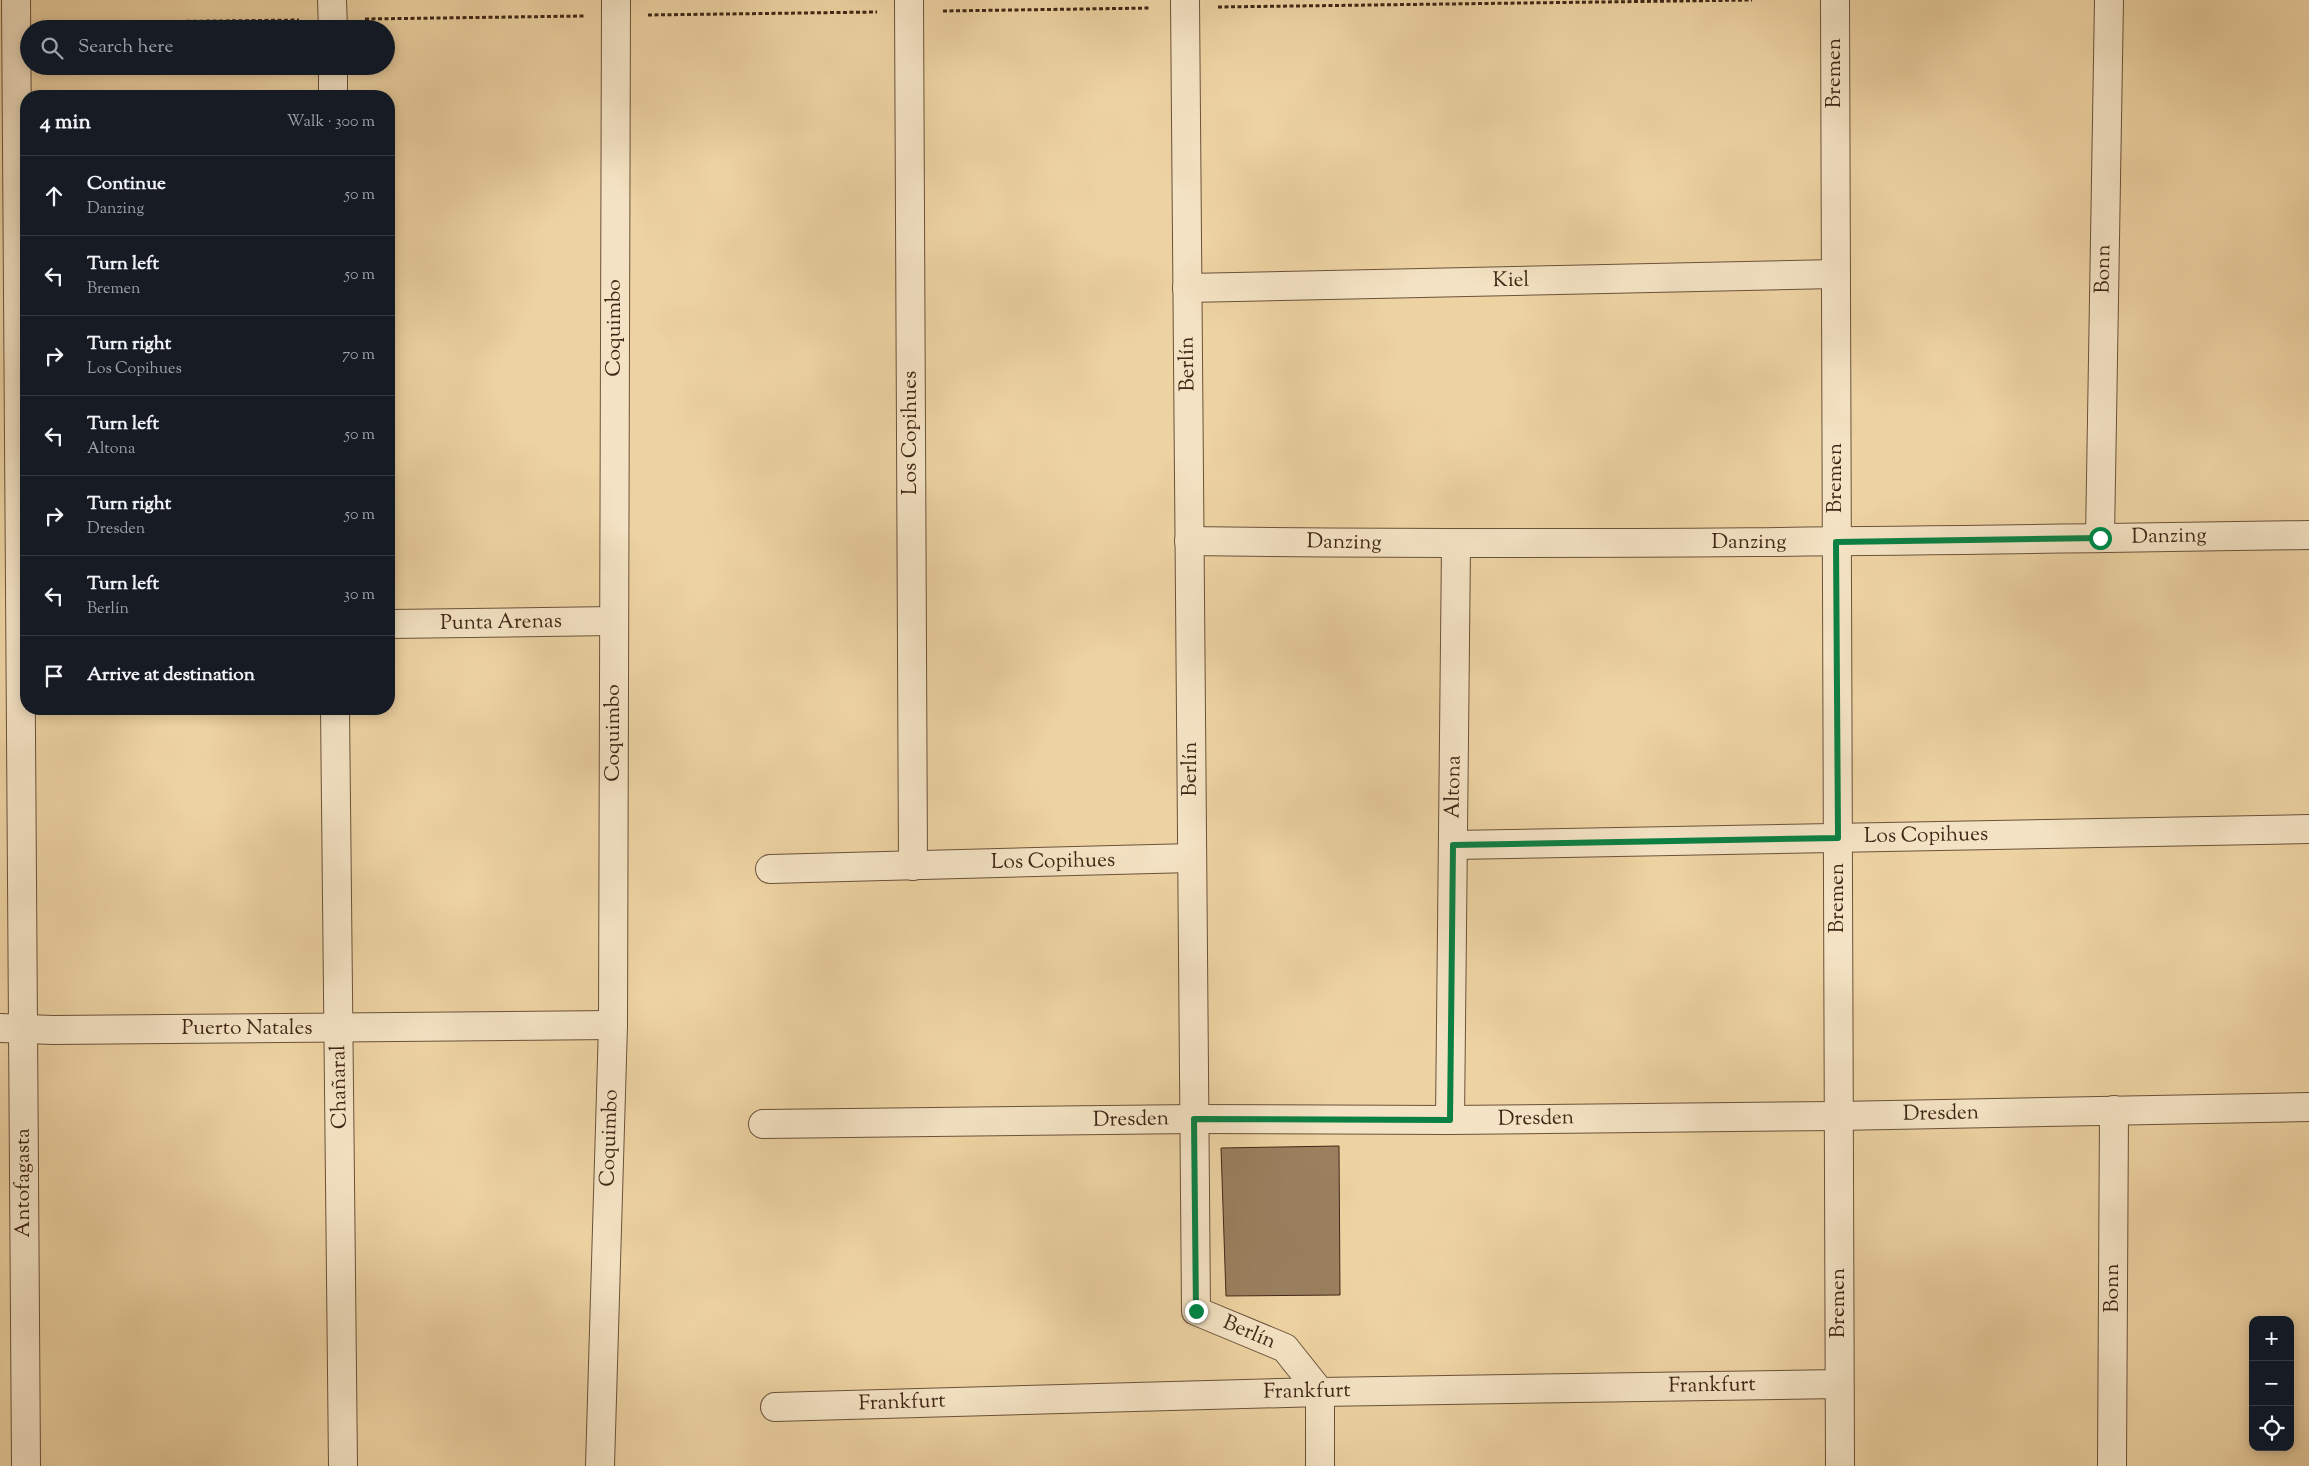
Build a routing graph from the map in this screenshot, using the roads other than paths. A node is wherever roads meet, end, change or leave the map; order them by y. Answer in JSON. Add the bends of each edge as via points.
{"nodes":[{"id":1,"x":16,"y":0,"type":"edge"},
{"id":2,"x":332,"y":0,"type":"edge"},
{"id":3,"x":616,"y":0,"type":"edge"},
{"id":4,"x":909,"y":0,"type":"edge"},
{"id":5,"x":1185,"y":0,"type":"edge"},
{"id":6,"x":1835,"y":0,"type":"edge"},
{"id":7,"x":2108,"y":0,"type":"edge"},
{"id":8,"x":332,"y":20,"type":"edge"},
{"id":9,"x":333,"y":75,"type":"edge"},
{"id":10,"x":333,"y":90,"type":"edge"},
{"id":11,"x":1835,"y":274,"type":"junction"},
{"id":12,"x":1187,"y":288,"type":"junction"},
{"id":13,"x":2309,"y":535,"type":"edge"},
{"id":14,"x":2100,"y":538,"type":"junction"},
{"id":15,"x":1190,"y":541,"type":"junction"},
{"id":16,"x":1836,"y":542,"type":"junction"},
{"id":17,"x":1456,"y":545,"type":"junction"},
{"id":18,"x":614,"y":621,"type":"junction"},
{"id":19,"x":395,"y":624,"type":"edge"},
{"id":20,"x":15,"y":630,"type":"edge"},
{"id":21,"x":335,"y":715,"type":"edge"},
{"id":22,"x":2309,"y":829,"type":"edge"},
{"id":23,"x":1838,"y":838,"type":"junction"},
{"id":24,"x":1453,"y":845,"type":"junction"},
{"id":25,"x":1192,"y":858,"type":"junction"},
{"id":26,"x":913,"y":866,"type":"junction"},
{"id":27,"x":770,"y":869,"type":"dead end"},
{"id":28,"x":613,"y":1025,"type":"junction"},
{"id":29,"x":11,"y":1028,"type":"edge"},
{"id":30,"x":339,"y":1028,"type":"junction"},
{"id":31,"x":2309,"y":1107,"type":"edge"},
{"id":32,"x":2114,"y":1110,"type":"junction"},
{"id":33,"x":1838,"y":1116,"type":"junction"},
{"id":34,"x":1194,"y":1119,"type":"junction"},
{"id":35,"x":1450,"y":1120,"type":"junction"},
{"id":36,"x":763,"y":1124,"type":"dead end"},
{"id":37,"x":1839,"y":1384,"type":"junction"},
{"id":38,"x":1320,"y":1392,"type":"junction"},
{"id":39,"x":774,"y":1407,"type":"dead end"},
{"id":40,"x":26,"y":1466,"type":"edge"},
{"id":41,"x":343,"y":1466,"type":"edge"},
{"id":42,"x":600,"y":1466,"type":"edge"},
{"id":43,"x":1320,"y":1466,"type":"edge"},
{"id":44,"x":1840,"y":1466,"type":"edge"},
{"id":45,"x":2112,"y":1466,"type":"edge"}],
"edges":[{"from":1,"to":20,"type":"street","name":"Antofagasta"},
{"from":2,"to":8,"type":"street"},
{"from":3,"to":18,"type":"street","name":"Coquimbo"},
{"from":4,"to":26,"type":"street","name":"Los Copihues"},
{"from":5,"to":12,"type":"street","name":"Berlín"},
{"from":6,"to":11,"type":"street","name":"Bremen"},
{"from":7,"to":14,"type":"street","name":"Bonn"},
{"from":9,"to":10,"type":"street"},
{"from":11,"to":12,"type":"street","name":"Kiel"},
{"from":11,"to":16,"type":"street","name":"Bremen"},
{"from":12,"to":15,"type":"street","name":"Berlín"},
{"from":13,"to":14,"type":"street","name":"Danzing"},
{"from":14,"to":16,"type":"street","name":"Danzing"},
{"from":15,"to":17,"type":"street","name":"Danzing"},
{"from":15,"to":25,"type":"street","name":"Berlín"},
{"from":16,"to":17,"type":"street","name":"Danzing"},
{"from":16,"to":23,"type":"street","name":"Bremen"},
{"from":17,"to":24,"type":"street","name":"Altona"},
{"from":18,"to":19,"type":"street","name":"Punta Arenas"},
{"from":18,"to":28,"type":"street","name":"Coquimbo"},
{"from":20,"to":29,"type":"street","name":"Antofagasta"},
{"from":21,"to":30,"type":"street","name":"Chañaral"},
{"from":22,"to":23,"type":"street","name":"Los Copihues"},
{"from":23,"to":24,"type":"street","name":"Los Copihues"},
{"from":23,"to":33,"type":"street","name":"Bremen"},
{"from":24,"to":35,"type":"street","name":"Altona"},
{"from":25,"to":26,"type":"street","name":"Los Copihues"},
{"from":25,"to":34,"type":"street","name":"Berlín"},
{"from":26,"to":27,"type":"street","name":"Los Copihues"},
{"from":28,"to":30,"type":"street","name":"Puerto Natales"},
{"from":28,"to":42,"type":"street","name":"Coquimbo"},
{"from":29,"to":30,"type":"street","name":"Puerto Natales"},
{"from":29,"to":40,"type":"street","name":"Antofagasta"},
{"from":30,"to":41,"type":"street","name":"Chañaral"},
{"from":31,"to":32,"type":"street","name":"Dresden"},
{"from":32,"to":33,"type":"street","name":"Dresden"},
{"from":32,"to":45,"type":"street","name":"Bonn"},
{"from":33,"to":35,"type":"street","name":"Dresden"},
{"from":33,"to":37,"type":"street","name":"Bremen"},
{"from":34,"to":35,"type":"street","name":"Dresden"},
{"from":34,"to":36,"type":"street","name":"Dresden"},
{"from":34,"to":38,"type":"street","name":"Berlín","via":[[1196,1311],[1285,1348]]},
{"from":37,"to":38,"type":"street","name":"Frankfurt"},
{"from":37,"to":44,"type":"street","name":"Bremen"},
{"from":38,"to":39,"type":"street","name":"Frankfurt"},
{"from":38,"to":43,"type":"street"}]}
